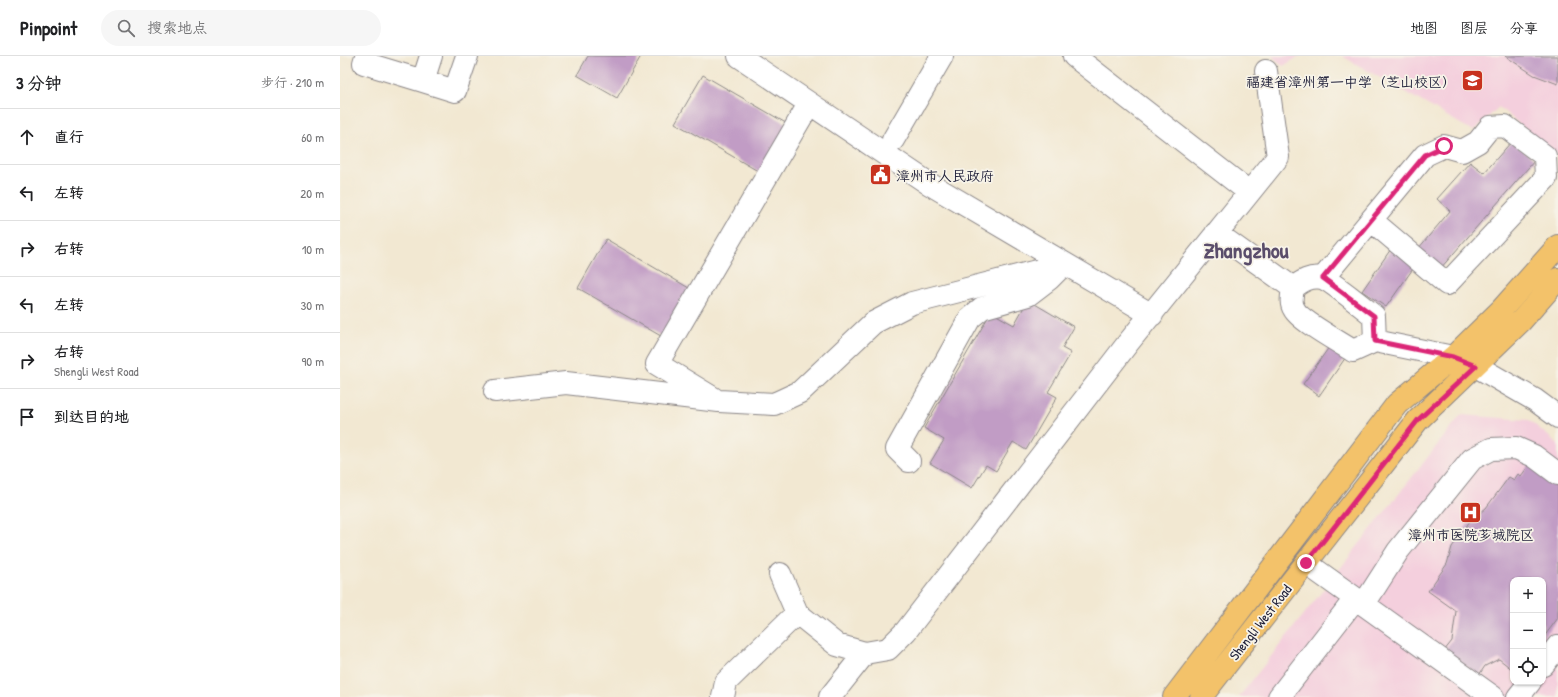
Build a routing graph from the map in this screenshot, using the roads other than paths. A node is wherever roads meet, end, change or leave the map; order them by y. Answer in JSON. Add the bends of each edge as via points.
{"nodes":[{"id":1,"x":366,"y":56,"type":"edge"},
{"id":2,"x":431,"y":56,"type":"edge"},
{"id":3,"x":466,"y":56,"type":"edge"},
{"id":4,"x":739,"y":56,"type":"edge"},
{"id":5,"x":942,"y":56,"type":"edge"},
{"id":6,"x":1074,"y":56,"type":"edge"},
{"id":7,"x":1266,"y":71,"type":"dead end"},
{"id":8,"x":423,"y":81,"type":"junction"},
{"id":9,"x":810,"y":104,"type":"junction"},
{"id":10,"x":893,"y":140,"type":"dead end"},
{"id":11,"x":1249,"y":192,"type":"junction"},
{"id":12,"x":1371,"y":220,"type":"junction"},
{"id":13,"x":1216,"y":233,"type":"junction"},
{"id":14,"x":1558,"y":246,"type":"edge"},
{"id":15,"x":1064,"y":264,"type":"junction"},
{"id":16,"x":1323,"y":278,"type":"junction"},
{"id":17,"x":1558,"y":279,"type":"edge"},
{"id":18,"x":1294,"y":288,"type":"junction"},
{"id":19,"x":1152,"y":315,"type":"junction"},
{"id":20,"x":1375,"y":341,"type":"junction"},
{"id":21,"x":1453,"y":357,"type":"junction"},
{"id":22,"x":1476,"y":366,"type":"junction"},
{"id":23,"x":495,"y":391,"type":"dead end"},
{"id":24,"x":720,"y":401,"type":"junction"},
{"id":25,"x":1558,"y":417,"type":"edge"},
{"id":26,"x":909,"y":461,"type":"dead end"},
{"id":27,"x":1558,"y":474,"type":"edge"},
{"id":28,"x":1306,"y":563,"type":"junction"},
{"id":29,"x":780,"y":574,"type":"dead end"},
{"id":30,"x":1359,"y":602,"type":"junction"},
{"id":31,"x":797,"y":613,"type":"junction"},
{"id":32,"x":1558,"y":646,"type":"edge"},
{"id":33,"x":865,"y":654,"type":"junction"},
{"id":34,"x":1546,"y":661,"type":"edge"},
{"id":35,"x":1528,"y":685,"type":"edge"},
{"id":36,"x":1489,"y":696,"type":"edge"},
{"id":37,"x":723,"y":697,"type":"edge"},
{"id":38,"x":830,"y":697,"type":"edge"},
{"id":39,"x":1174,"y":697,"type":"edge"},
{"id":40,"x":1201,"y":697,"type":"edge"},
{"id":41,"x":1279,"y":697,"type":"edge"},
{"id":42,"x":1518,"y":697,"type":"edge"}],
"edges":[{"from":1,"to":8,"type":"street","via":[[364,63]]},
{"from":2,"to":8,"type":"street"},
{"from":3,"to":8,"type":"street","via":[[455,91]]},
{"from":4,"to":9,"type":"street"},
{"from":5,"to":10,"type":"street"},
{"from":6,"to":11,"type":"street"},
{"from":7,"to":11,"type":"street","via":[[1278,156]]},
{"from":9,"to":15,"type":"street","via":[[928,183]]},
{"from":9,"to":24,"type":"street","via":[[657,364]]},
{"from":11,"to":13,"type":"street"},
{"from":12,"to":12,"type":"street","via":[[1447,284],[1546,178],[1545,156],[1505,126],[1490,127],[1478,142],[1462,151],[1444,146],[1425,155]]},
{"from":12,"to":16,"type":"street"},
{"from":13,"to":18,"type":"street"},
{"from":13,"to":19,"type":"street"},
{"from":14,"to":21,"type":"main road","via":[[1502,309]]},
{"from":15,"to":19,"type":"street"},
{"from":15,"to":24,"type":"street","via":[[912,303],[874,323],[800,392],[774,404]]},
{"from":15,"to":26,"type":"street","via":[[1028,295],[982,308],[970,318],[897,449]]},
{"from":16,"to":18,"type":"street","via":[[1302,280]]},
{"from":16,"to":20,"type":"street","via":[[1374,316]]},
{"from":17,"to":22,"type":"main road","name":"Shengli West Road"},
{"from":18,"to":20,"type":"street","via":[[1294,310],[1353,351]]},
{"from":19,"to":33,"type":"street","via":[[906,631],[888,649]]},
{"from":20,"to":21,"type":"street"},
{"from":21,"to":22,"type":"street"},
{"from":21,"to":39,"type":"main road","via":[[1397,404]]},
{"from":22,"to":25,"type":"street","via":[[1535,400]]},
{"from":22,"to":28,"type":"main road","name":"Shengli West Road","via":[[1418,420]]},
{"from":23,"to":24,"type":"street","via":[[566,384]]},
{"from":27,"to":30,"type":"street","via":[[1534,456],[1516,448],[1491,449],[1472,459]]},
{"from":28,"to":30,"type":"street"},
{"from":28,"to":40,"type":"main road","name":"Shengli West Road"},
{"from":29,"to":31,"type":"street"},
{"from":30,"to":36,"type":"street"},
{"from":30,"to":41,"type":"street"},
{"from":31,"to":33,"type":"street","via":[[837,645]]},
{"from":31,"to":37,"type":"street","via":[[726,682]]},
{"from":32,"to":34,"type":"street"},
{"from":33,"to":38,"type":"street"},
{"from":35,"to":42,"type":"street"}]}
